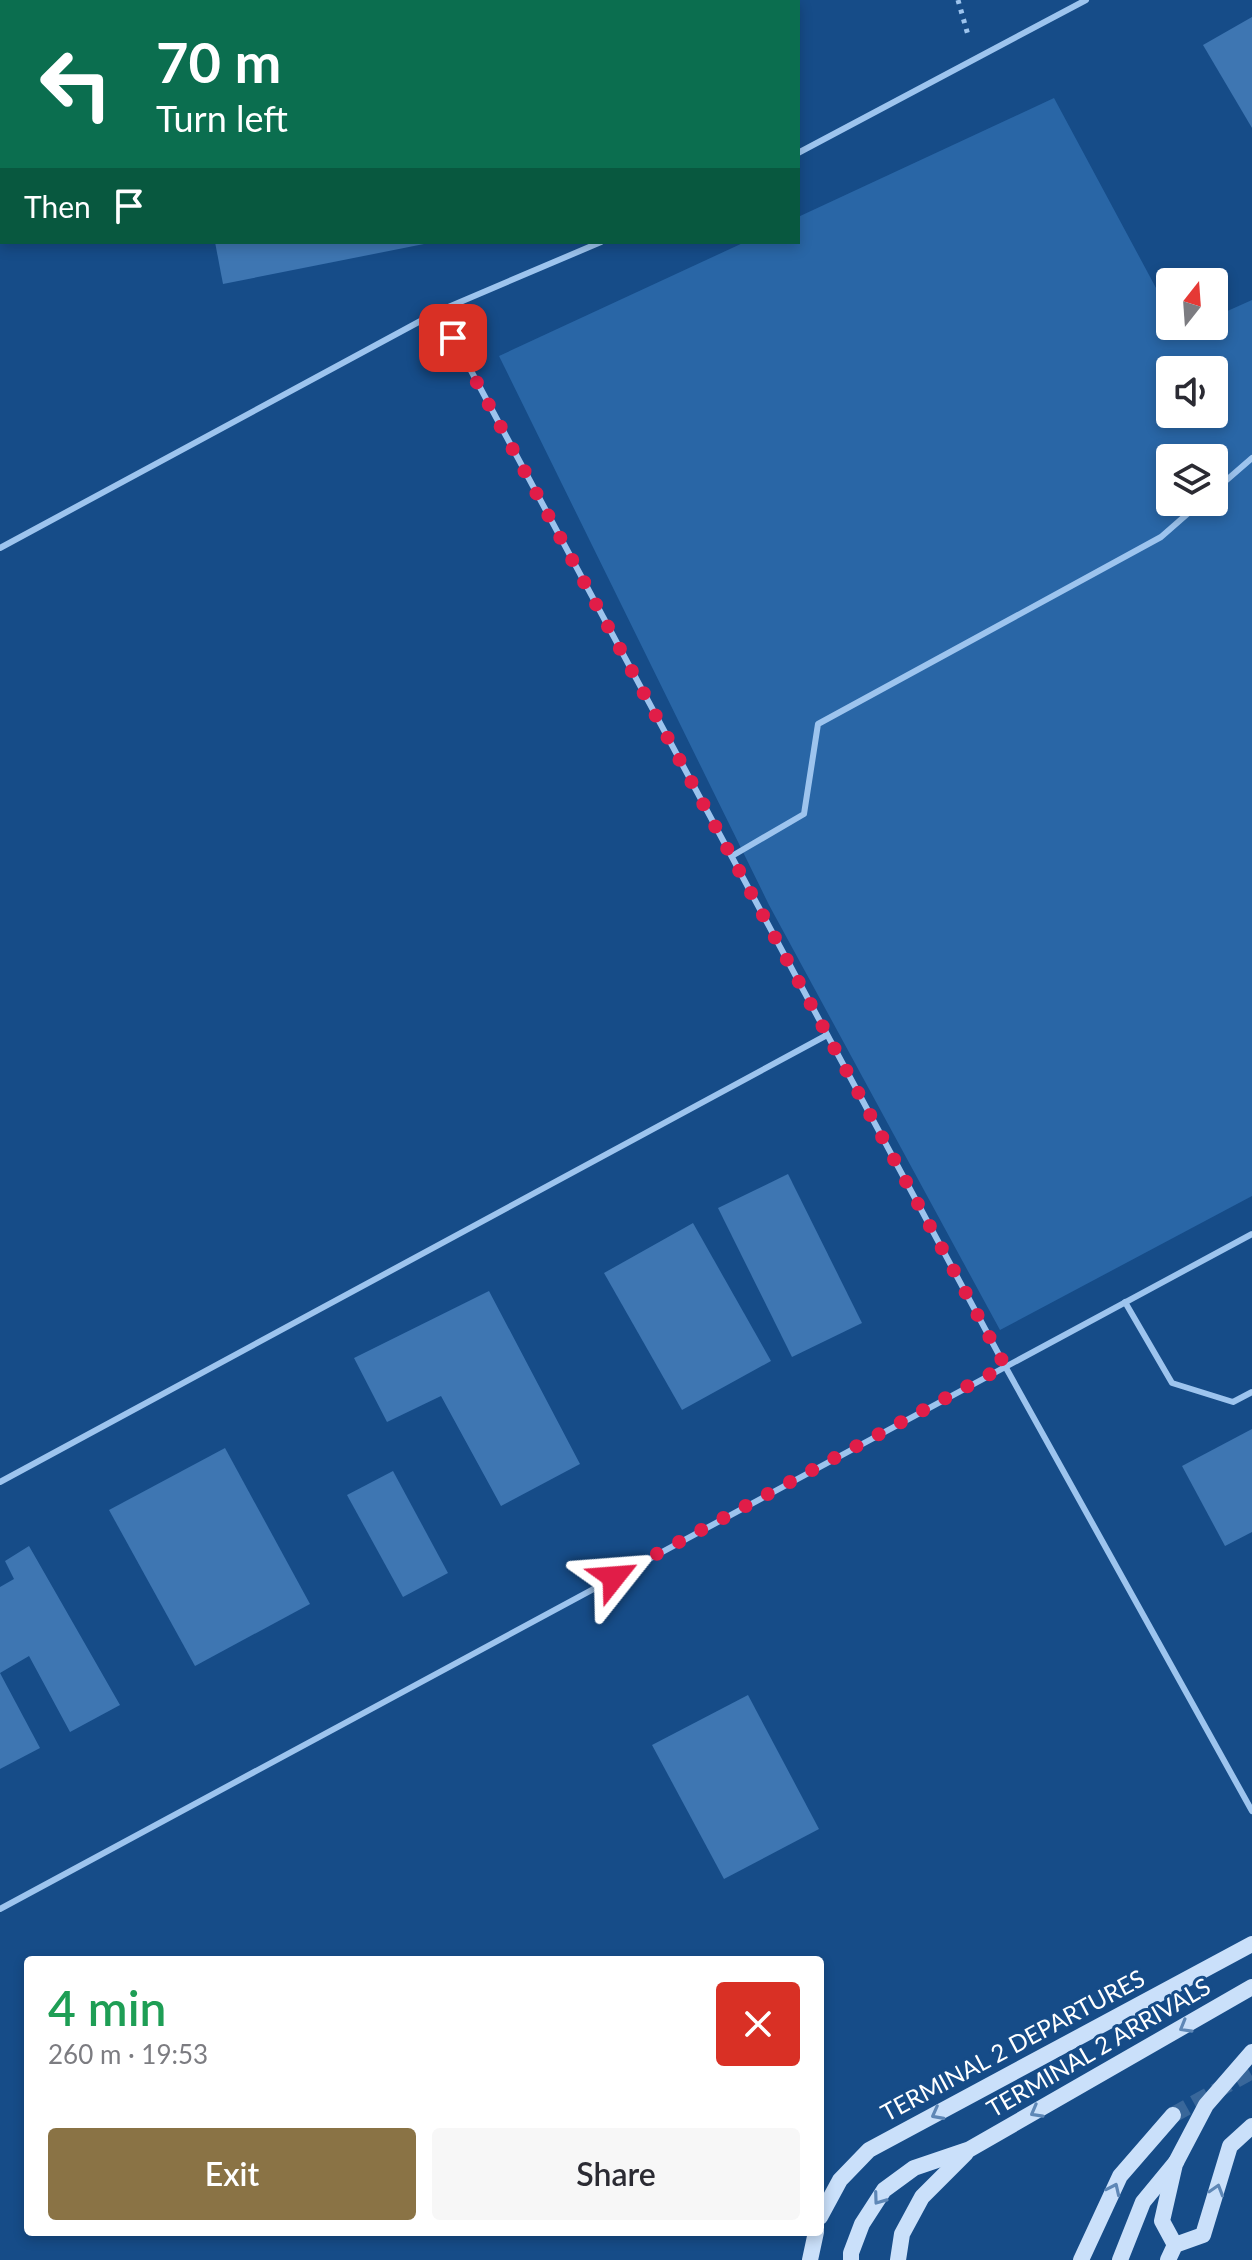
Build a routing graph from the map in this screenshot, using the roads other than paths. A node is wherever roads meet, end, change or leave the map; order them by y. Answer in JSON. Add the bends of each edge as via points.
{"nodes":[{"id":1,"x":1086,"y":0,"type":"edge"},
{"id":2,"x":800,"y":152,"type":"edge"},
{"id":3,"x":596,"y":244,"type":"edge"},
{"id":4,"x":439,"y":311,"type":"junction"},
{"id":5,"x":1252,"y":458,"type":"edge"},
{"id":6,"x":1228,"y":479,"type":"edge"},
{"id":7,"x":1185,"y":516,"type":"edge"},
{"id":8,"x":0,"y":548,"type":"edge"},
{"id":9,"x":732,"y":856,"type":"junction"},
{"id":10,"x":827,"y":1035,"type":"junction"},
{"id":11,"x":1252,"y":1234,"type":"edge"},
{"id":12,"x":1125,"y":1302,"type":"junction"},
{"id":13,"x":1005,"y":1366,"type":"junction"},
{"id":14,"x":1252,"y":1392,"type":"edge"},
{"id":15,"x":0,"y":1482,"type":"edge"},
{"id":16,"x":1252,"y":1811,"type":"edge"},
{"id":17,"x":0,"y":1909,"type":"edge"},
{"id":18,"x":1252,"y":1944,"type":"edge"},
{"id":19,"x":1252,"y":1987,"type":"edge"},
{"id":20,"x":1252,"y":2052,"type":"edge"},
{"id":21,"x":1220,"y":2090,"type":"dead end"},
{"id":22,"x":1173,"y":2115,"type":"tunnel mouth"},
{"id":23,"x":1252,"y":2126,"type":"edge"},
{"id":24,"x":970,"y":2149,"type":"junction"},
{"id":25,"x":824,"y":2210,"type":"edge"},
{"id":26,"x":815,"y":2236,"type":"edge"},
{"id":27,"x":1172,"y":2252,"type":"edge"},
{"id":28,"x":810,"y":2260,"type":"edge"},
{"id":29,"x":851,"y":2260,"type":"edge"},
{"id":30,"x":898,"y":2260,"type":"edge"},
{"id":31,"x":1081,"y":2260,"type":"edge"},
{"id":32,"x":1120,"y":2260,"type":"edge"}],
"edges":[{"from":1,"to":2,"type":"lane"},
{"from":3,"to":4,"type":"lane"},
{"from":4,"to":8,"type":"lane"},
{"from":4,"to":9,"type":"lane"},
{"from":5,"to":6,"type":"lane"},
{"from":7,"to":9,"type":"lane","via":[[1161,537],[818,724],[804,814]]},
{"from":9,"to":10,"type":"lane"},
{"from":10,"to":13,"type":"lane"},
{"from":10,"to":15,"type":"lane"},
{"from":11,"to":12,"type":"lane"},
{"from":12,"to":13,"type":"lane"},
{"from":12,"to":14,"type":"lane","via":[[1172,1383],[1233,1402]]},
{"from":13,"to":16,"type":"lane"},
{"from":13,"to":17,"type":"lane"},
{"from":18,"to":25,"type":"street","name":"TERMINAL 2 DEPARTURES","one_way":true,"via":[[869,2150],[840,2180]]},
{"from":19,"to":24,"type":"street","name":"TERMINAL 2 ARRIVALS","one_way":true},
{"from":20,"to":27,"type":"street","bridge":true,"via":[[1206,2105],[1175,2164],[1162,2221]]},
{"from":21,"to":32,"type":"street","via":[[1178,2160],[1143,2202]]},
{"from":31,"to":22,"type":"street","one_way":true,"via":[[1120,2176]]},
{"from":27,"to":23,"type":"street","one_way":true,"via":[[1203,2235],[1230,2146]]},
{"from":24,"to":29,"type":"street","name":"TERMINAL 2 ARRIVALS","one_way":true,"via":[[914,2168],[884,2190],[862,2224]]},
{"from":24,"to":30,"type":"street","name":"TERMINAL 2 ARRIVALS","via":[[922,2197],[902,2234]]},
{"from":26,"to":28,"type":"street"}]}
